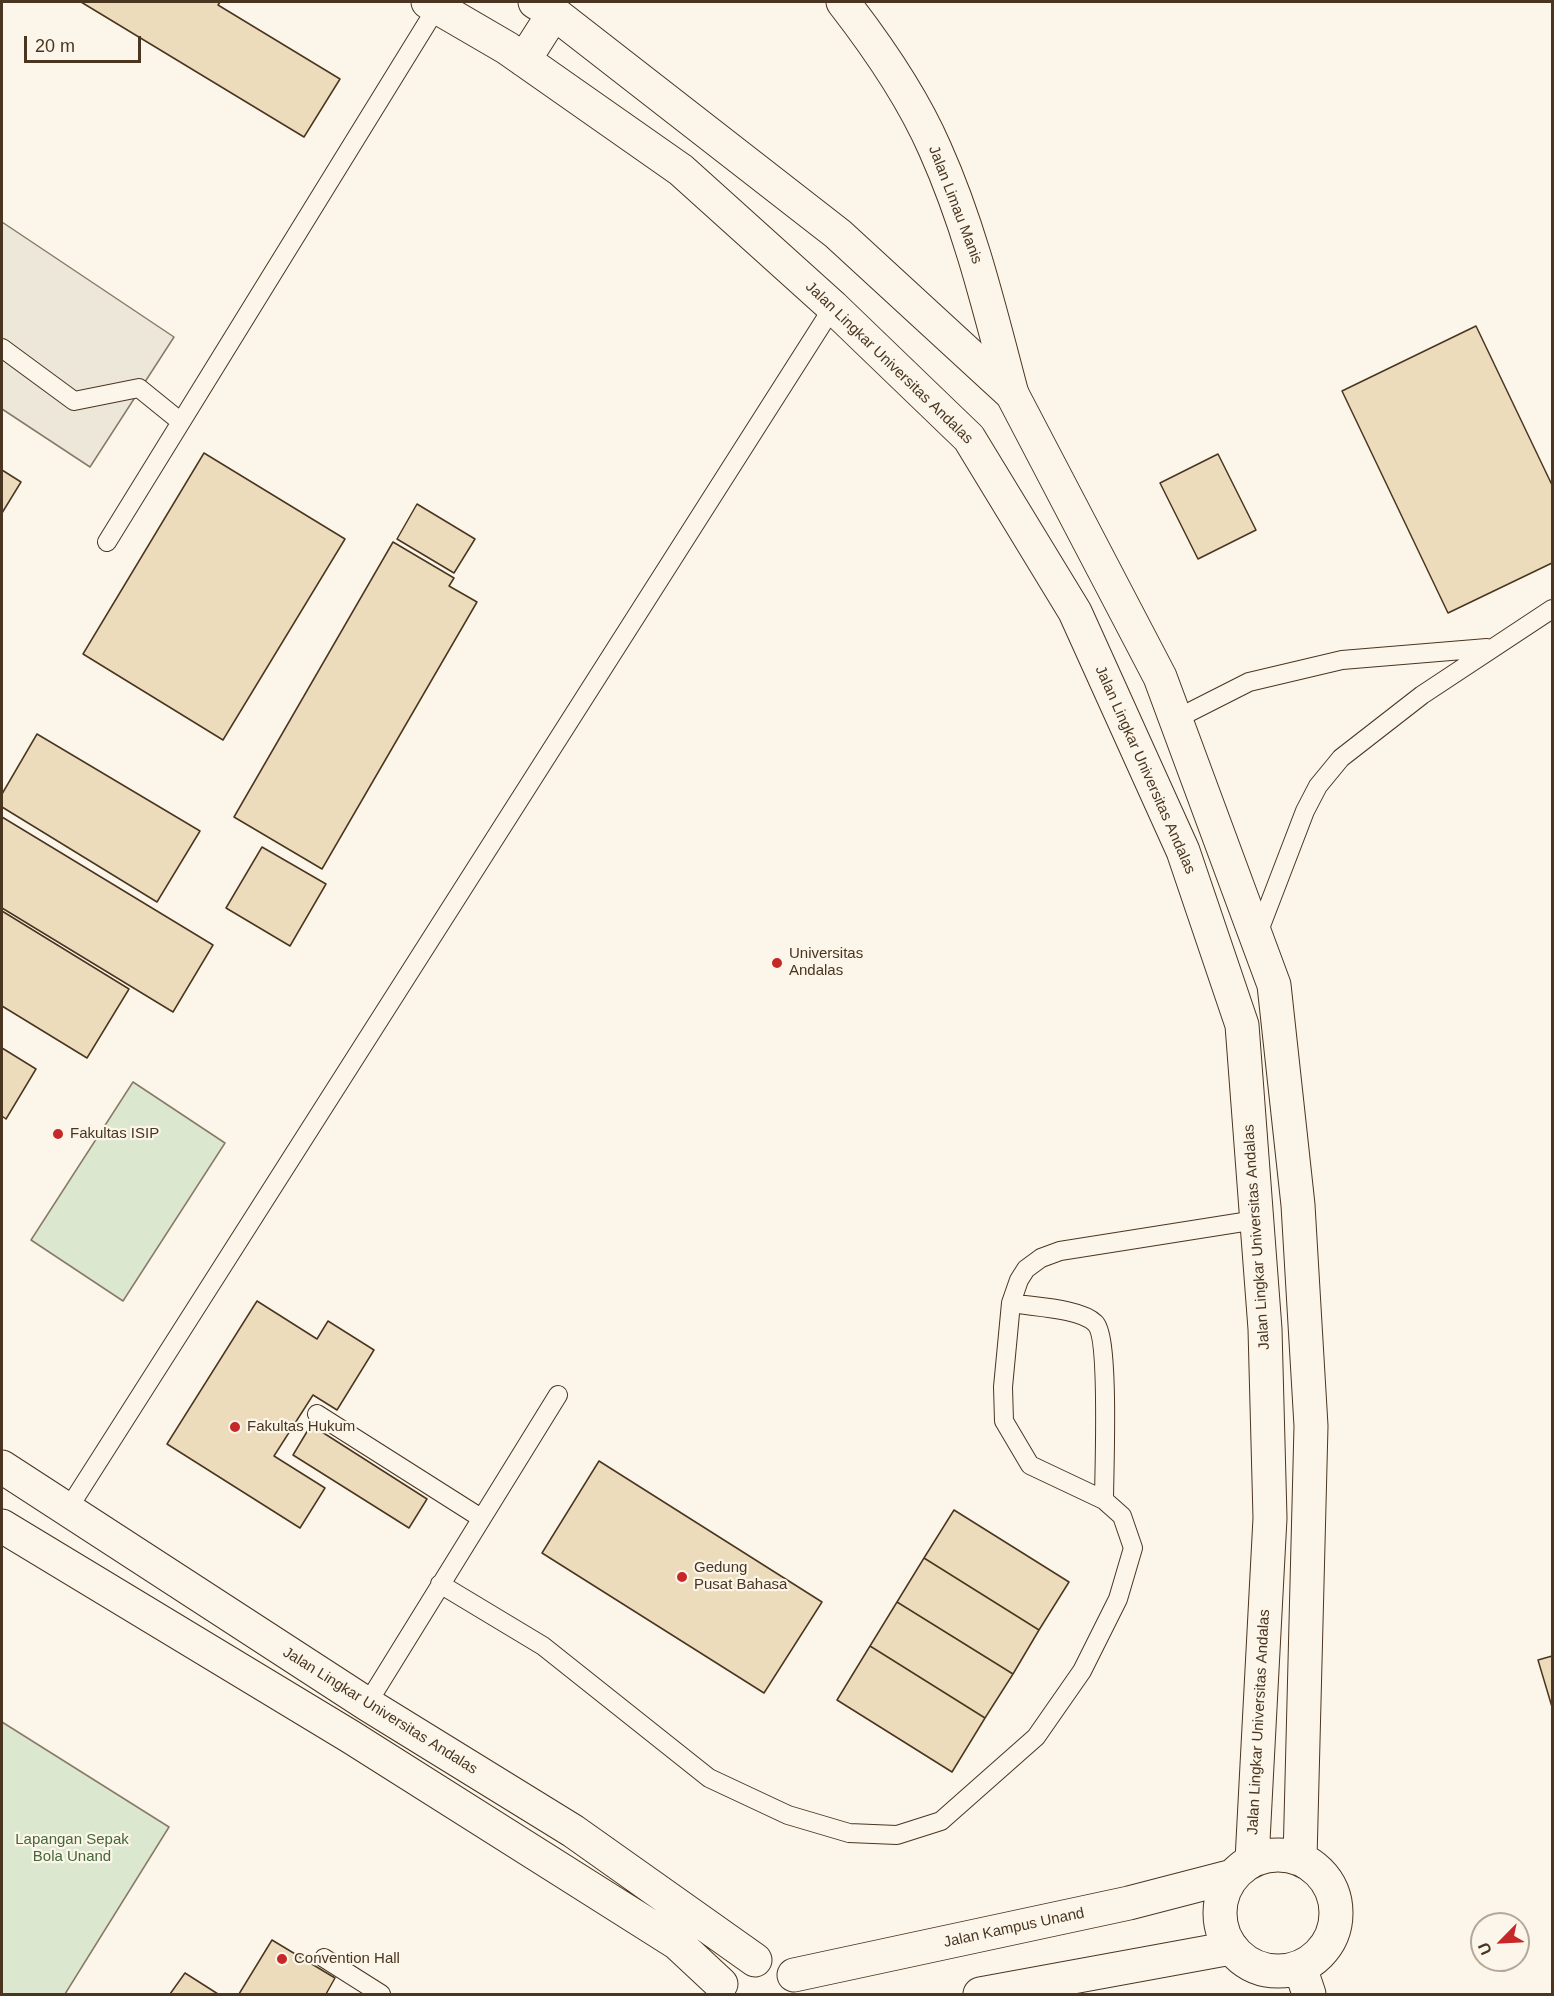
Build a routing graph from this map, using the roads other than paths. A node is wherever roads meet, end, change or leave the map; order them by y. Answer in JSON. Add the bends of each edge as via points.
{"nodes":[{"id":1,"x":843,"y":2,"type":"edge"},
{"id":2,"x":433,"y":4,"type":"edge"},
{"id":3,"x":544,"y":7,"type":"edge"},
{"id":4,"x":524,"y":60,"type":"junction"},
{"id":5,"x":833,"y":307,"type":"junction"},
{"id":6,"x":2,"y":348,"type":"edge"},
{"id":7,"x":1012,"y":394,"type":"junction"},
{"id":8,"x":181,"y":422,"type":"junction"},
{"id":9,"x":107,"y":542,"type":"dead end"},
{"id":10,"x":1552,"y":609,"type":"edge"},
{"id":11,"x":1489,"y":648,"type":"junction"},
{"id":12,"x":1176,"y":719,"type":"junction"},
{"id":13,"x":1256,"y":938,"type":"junction"},
{"id":14,"x":1286,"y":1099,"type":"junction"},
{"id":15,"x":1247,"y":1109,"type":"junction"},
{"id":16,"x":1256,"y":1220,"type":"junction"},
{"id":17,"x":1011,"y":1303,"type":"junction"},
{"id":18,"x":558,"y":1395,"type":"dead end"},
{"id":19,"x":317,"y":1414,"type":"dead end"},
{"id":20,"x":2,"y":1467,"type":"edge"},
{"id":21,"x":1104,"y":1500,"type":"junction"},
{"id":22,"x":68,"y":1509,"type":"junction"},
{"id":23,"x":481,"y":1518,"type":"junction"},
{"id":24,"x":2,"y":1526,"type":"edge"},
{"id":25,"x":440,"y":1584,"type":"junction"},
{"id":26,"x":367,"y":1704,"type":"junction"},
{"id":27,"x":1300,"y":1859,"type":"junction"},
{"id":28,"x":1242,"y":1868,"type":"junction"},
{"id":29,"x":1238,"y":1954,"type":"junction"},
{"id":30,"x":324,"y":1958,"type":"dead end"},
{"id":31,"x":755,"y":1960,"type":"junction"},
{"id":32,"x":1305,"y":1981,"type":"edge"},
{"id":33,"x":798,"y":1985,"type":"edge"},
{"id":34,"x":720,"y":1989,"type":"edge"},
{"id":35,"x":381,"y":1995,"type":"edge"},
{"id":36,"x":980,"y":1995,"type":"edge"},
{"id":37,"x":1257,"y":1995,"type":"edge"}],
"edges":[{"from":1,"to":7,"type":"street","name":"Jalan Limau Manis","via":[[880,50],[935,148],[975,253]]},
{"from":2,"to":4,"type":"street","name":"Jalan Lingkar Universitas Andalas"},
{"from":2,"to":8,"type":"lane"},
{"from":3,"to":4,"type":"street"},
{"from":3,"to":7,"type":"street","via":[[838,234]]},
{"from":4,"to":5,"type":"street","name":"Jalan Lingkar Universitas Andalas","via":[[681,170]]},
{"from":5,"to":15,"type":"street","name":"Jalan Lingkar Universitas Andalas","via":[[969,438],[1075,612],[1183,850],[1242,1025]]},
{"from":5,"to":22,"type":"lane"},
{"from":6,"to":8,"type":"lane","via":[[75,401],[139,388]]},
{"from":7,"to":12,"type":"street","via":[[1160,677]]},
{"from":8,"to":9,"type":"lane"},
{"from":10,"to":11,"type":"lane"},
{"from":11,"to":12,"type":"lane","via":[[1342,660],[1249,682]]},
{"from":11,"to":13,"type":"lane","via":[[1384,722],[1341,758],[1318,786]]},
{"from":12,"to":13,"type":"street"},
{"from":13,"to":14,"type":"street","via":[[1274,985]]},
{"from":14,"to":15,"type":"street"},
{"from":14,"to":27,"type":"street","via":[[1298,1205],[1311,1426]]},
{"from":15,"to":16,"type":"street","name":"Jalan Lingkar Universitas Andalas"},
{"from":16,"to":17,"type":"lane","via":[[1060,1251],[1026,1269]]},
{"from":16,"to":28,"type":"street","name":"Jalan Lingkar Universitas Andalas","via":[[1265,1329],[1270,1518]]},
{"from":17,"to":21,"type":"lane","via":[[1003,1387],[1004,1421],[1030,1465]]},
{"from":17,"to":21,"type":"lane","via":[[1084,1316],[1097,1324],[1104,1366]]},
{"from":18,"to":23,"type":"lane"},
{"from":19,"to":23,"type":"lane"},
{"from":20,"to":22,"type":"street","name":"Jalan Lingkar Universitas Andalas"},
{"from":21,"to":25,"type":"lane","via":[[1122,1516],[1132,1548],[1118,1599],[1083,1671],[1036,1737],[975,1793],[942,1821],[897,1835],[849,1833],[788,1815],[709,1778],[543,1646]]},
{"from":22,"to":26,"type":"street","name":"Jalan Lingkar Universitas Andalas"},
{"from":23,"to":25,"type":"lane"},
{"from":24,"to":34,"type":"street","via":[[351,1737],[677,1943]]},
{"from":25,"to":26,"type":"lane"},
{"from":26,"to":31,"type":"street","name":"Jalan Lingkar Universitas Andalas","via":[[573,1832]]},
{"from":27,"to":28,"type":"street","via":[[1276,1854]]},
{"from":27,"to":32,"type":"street","via":[[1326,1880],[1334,1895],[1336,1913],[1334,1930]]},
{"from":28,"to":29,"type":"street","via":[[1223,1893],[1220,1911],[1223,1931]]},
{"from":28,"to":33,"type":"street","name":"Jalan Kampus Unand","via":[[1130,1903]]},
{"from":29,"to":32,"type":"street","via":[[1263,1969],[1282,1971]]},
{"from":29,"to":36,"type":"street"},
{"from":29,"to":37,"type":"street"},
{"from":30,"to":35,"type":"lane"},
{"from":31,"to":33,"type":"street","name":"Jalan Lingkar Universitas Andalas","via":[[776,1963]]},
{"from":31,"to":34,"type":"street","via":[[735,1968]]}]}
